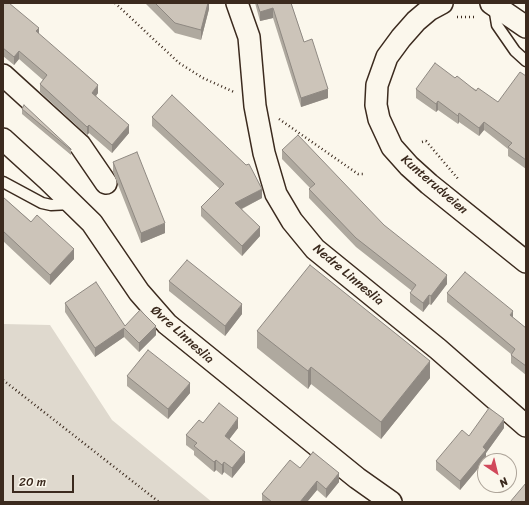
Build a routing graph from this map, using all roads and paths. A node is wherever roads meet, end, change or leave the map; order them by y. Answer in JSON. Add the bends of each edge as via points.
{"nodes":[{"id":1,"x":115,"y":3,"type":"edge"},
{"id":2,"x":237,"y":3,"type":"edge"},
{"id":3,"x":492,"y":8,"type":"edge"},
{"id":4,"x":438,"y":9,"type":"edge"},
{"id":5,"x":526,"y":27,"type":"edge"},
{"id":6,"x":526,"y":61,"type":"edge"},
{"id":7,"x":3,"y":75,"type":"edge"},
{"id":8,"x":256,"y":106,"type":"junction"},
{"id":9,"x":3,"y":139,"type":"edge"},
{"id":10,"x":422,"y":142,"type":"dead end"},
{"id":11,"x":364,"y":174,"type":"dead end"},
{"id":12,"x":3,"y":182,"type":"edge"},
{"id":13,"x":106,"y":183,"type":"dead end"},
{"id":14,"x":463,"y":184,"type":"dead end"},
{"id":15,"x":72,"y":204,"type":"junction"},
{"id":16,"x":526,"y":262,"type":"edge"},
{"id":17,"x":3,"y":380,"type":"edge"},
{"id":18,"x":526,"y":426,"type":"edge"},
{"id":19,"x":159,"y":502,"type":"edge"},
{"id":20,"x":391,"y":502,"type":"edge"}],
"edges":[{"from":1,"to":8,"type":"path","via":[[179,62],[204,78],[236,92]]},
{"from":2,"to":8,"type":"street","name":"Nedre Linneslia","via":[[249,37]]},
{"from":3,"to":4,"type":"path","via":[[482,17],[458,17]]},
{"from":3,"to":5,"type":"street"},
{"from":3,"to":6,"type":"lane","via":[[506,40]]},
{"from":4,"to":16,"type":"street","name":"Kunterudveien","via":[[401,38],[382,67],[376,95],[379,119],[392,147],[409,166]]},
{"from":7,"to":13,"type":"street","via":[[80,145]]},
{"from":8,"to":11,"type":"path","via":[[286,123],[358,174]]},
{"from":8,"to":18,"type":"street","name":"Nedre Linneslia","via":[[270,176],[276,194],[292,221],[315,248],[438,349]]},
{"from":9,"to":15,"type":"street","name":"Øvre Linneslia"},
{"from":10,"to":14,"type":"path","via":[[426,141]]},
{"from":12,"to":15,"type":"lane","via":[[42,203]]},
{"from":15,"to":20,"type":"street","name":"Øvre Linneslia","via":[[92,223],[138,292],[167,324],[357,478]]},
{"from":17,"to":19,"type":"path"}]}
